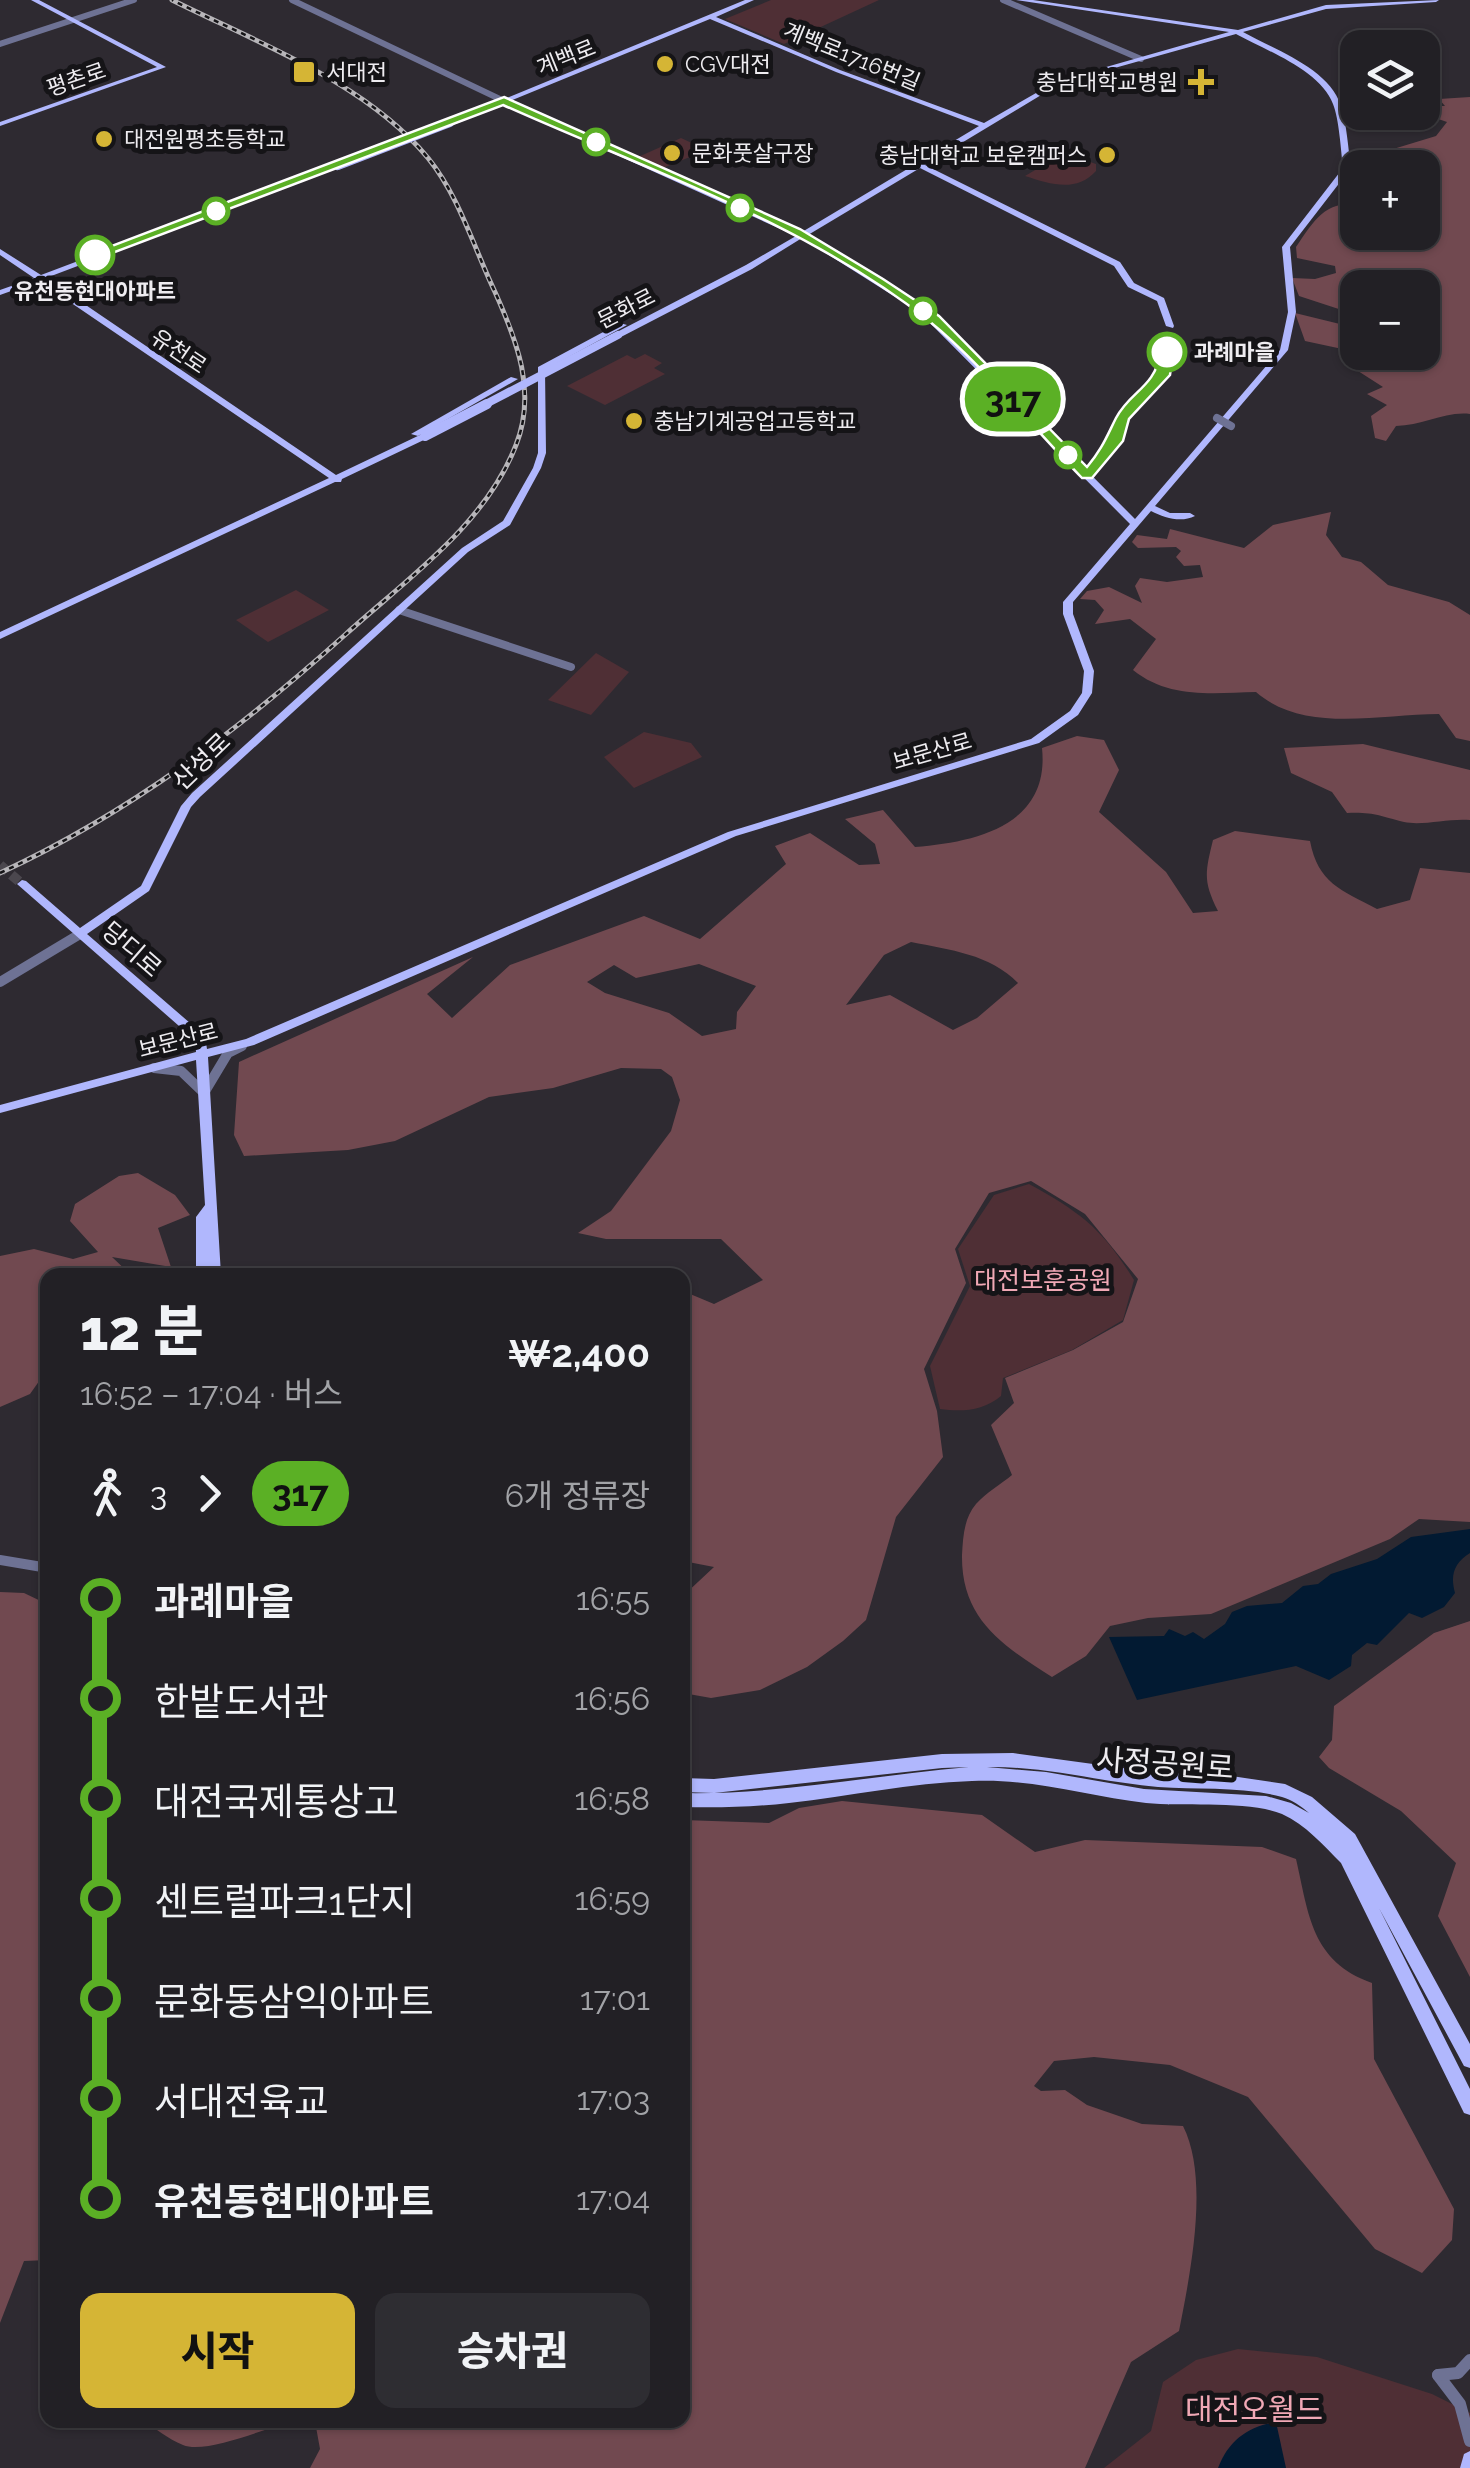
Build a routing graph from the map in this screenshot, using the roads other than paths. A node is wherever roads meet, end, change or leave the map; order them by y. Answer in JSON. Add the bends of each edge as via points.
{"nodes":[{"id":1,"x":34,"y":0,"type":"edge"},
{"id":2,"x":134,"y":0,"type":"edge"},
{"id":3,"x":292,"y":0,"type":"edge"},
{"id":4,"x":751,"y":0,"type":"edge"},
{"id":5,"x":1003,"y":0,"type":"edge"},
{"id":6,"x":1019,"y":0,"type":"edge"},
{"id":7,"x":1436,"y":0,"type":"edge"},
{"id":8,"x":711,"y":16,"type":"junction"},
{"id":9,"x":74,"y":20,"type":"junction"},
{"id":10,"x":1198,"y":26,"type":"junction"},
{"id":11,"x":1235,"y":31,"type":"junction"},
{"id":12,"x":1208,"y":39,"type":"junction"},
{"id":13,"x":1252,"y":41,"type":"junction"},
{"id":14,"x":0,"y":44,"type":"edge"},
{"id":15,"x":1141,"y":58,"type":"junction"},
{"id":16,"x":504,"y":101,"type":"junction"},
{"id":17,"x":0,"y":124,"type":"edge"},
{"id":18,"x":982,"y":125,"type":"junction"},
{"id":19,"x":915,"y":165,"type":"junction"},
{"id":20,"x":799,"y":234,"type":"junction"},
{"id":21,"x":0,"y":251,"type":"edge"},
{"id":22,"x":40,"y":277,"type":"junction"},
{"id":23,"x":0,"y":293,"type":"edge"},
{"id":24,"x":633,"y":324,"type":"junction"},
{"id":25,"x":1171,"y":327,"type":"dead end"},
{"id":26,"x":515,"y":384,"type":"dead end"},
{"id":27,"x":1217,"y":418,"type":"dead end"},
{"id":28,"x":1231,"y":426,"type":"dead end"},
{"id":29,"x":402,"y":446,"type":"junction"},
{"id":30,"x":343,"y":477,"type":"junction"},
{"id":31,"x":1150,"y":507,"type":"junction"},
{"id":32,"x":1190,"y":516,"type":"dead end"},
{"id":33,"x":1136,"y":526,"type":"junction"},
{"id":34,"x":399,"y":610,"type":"junction"},
{"id":35,"x":0,"y":636,"type":"edge"},
{"id":36,"x":571,"y":667,"type":"dead end"},
{"id":37,"x":22,"y":884,"type":"tunnel mouth"},
{"id":38,"x":80,"y":934,"type":"junction"},
{"id":39,"x":0,"y":982,"type":"edge"},
{"id":40,"x":250,"y":1042,"type":"junction"},
{"id":41,"x":204,"y":1054,"type":"junction"},
{"id":42,"x":148,"y":1068,"type":"junction"},
{"id":43,"x":204,"y":1093,"type":"junction"},
{"id":44,"x":0,"y":1109,"type":"edge"},
{"id":45,"x":212,"y":1204,"type":"junction"},
{"id":46,"x":202,"y":1268,"type":"edge"},
{"id":47,"x":215,"y":1268,"type":"edge"},
{"id":48,"x":0,"y":1560,"type":"edge"},
{"id":49,"x":40,"y":1567,"type":"edge"},
{"id":50,"x":690,"y":1785,"type":"edge"},
{"id":51,"x":690,"y":1800,"type":"edge"},
{"id":52,"x":1470,"y":2060,"type":"edge"},
{"id":53,"x":1470,"y":2108,"type":"edge"},
{"id":54,"x":1470,"y":2360,"type":"edge"},
{"id":55,"x":1470,"y":2441,"type":"edge"},
{"id":56,"x":1470,"y":2460,"type":"edge"},
{"id":57,"x":1469,"y":2468,"type":"edge"}],
"edges":[{"from":1,"to":9,"type":"main road"},
{"from":2,"to":9,"type":"street"},
{"from":3,"to":16,"type":"street"},
{"from":4,"to":8,"type":"main road","name":"계백로"},
{"from":5,"to":15,"type":"street"},
{"from":6,"to":10,"type":"main road"},
{"from":7,"to":11,"type":"main road","name":"문화로","via":[[1326,7]]},
{"from":8,"to":16,"type":"main road","name":"계백로"},
{"from":8,"to":18,"type":"main road","name":"계백로1716번길"},
{"from":9,"to":14,"type":"street"},
{"from":9,"to":17,"type":"main road","name":"평촌로","via":[[164,66]]},
{"from":10,"to":11,"type":"main road"},
{"from":10,"to":12,"type":"main road"},
{"from":11,"to":12,"type":"main road","name":"문화로"},
{"from":11,"to":13,"type":"main road","name":"보문산로"},
{"from":12,"to":13,"type":"main road"},
{"from":12,"to":15,"type":"main road","name":"문화로"},
{"from":13,"to":31,"type":"main road","name":"보문산로","via":[[1314,73],[1332,94],[1347,168],[1286,247],[1292,312],[1284,350]]},
{"from":15,"to":18,"type":"main road","name":"문화로","via":[[1058,82]]},
{"from":16,"to":20,"type":"main road"},
{"from":16,"to":22,"type":"main road","name":"계백로","bridge":true},
{"from":18,"to":19,"type":"main road","name":"문화로"},
{"from":19,"to":20,"type":"main road","name":"문화로"},
{"from":19,"to":25,"type":"main road","via":[[1117,264],[1131,285],[1161,300]]},
{"from":20,"to":24,"type":"main road","name":"문화로"},
{"from":20,"to":33,"type":"main road","via":[[934,319]]},
{"from":21,"to":22,"type":"main road","name":"유천로"},
{"from":22,"to":23,"type":"main road","name":"계백로"},
{"from":22,"to":30,"type":"main road","name":"유천로"},
{"from":24,"to":29,"type":"main road","name":"문화로","bridge":true},
{"from":24,"to":34,"type":"main road","name":"산성로","via":[[551,372],[542,383],[542,452],[522,500],[507,523],[476,540]]},
{"from":26,"to":29,"type":"main road"},
{"from":27,"to":28,"type":"street","bridge":true},
{"from":29,"to":30,"type":"main road","name":"문화로"},
{"from":30,"to":35,"type":"main road","name":"문화로"},
{"from":31,"to":32,"type":"main road"},
{"from":31,"to":33,"type":"main road","name":"보문산로"},
{"from":33,"to":40,"type":"main road","name":"보문산로","via":[[1068,602],[1089,672],[1086,694],[1074,713],[1036,741],[732,834]]},
{"from":34,"to":36,"type":"street"},
{"from":34,"to":38,"type":"main road","name":"산성로","via":[[196,795],[145,888]]},
{"from":37,"to":38,"type":"main road","name":"당디로"},
{"from":38,"to":39,"type":"street","name":"산성로"},
{"from":38,"to":41,"type":"main road","name":"당디로","via":[[201,1039]]},
{"from":40,"to":41,"type":"main road","name":"보문산로"},
{"from":40,"to":43,"type":"street","via":[[228,1053]]},
{"from":41,"to":42,"type":"main road","name":"보문산로"},
{"from":41,"to":43,"type":"main road"},
{"from":42,"to":43,"type":"street","via":[[182,1072]]},
{"from":42,"to":44,"type":"main road","name":"보문산로"},
{"from":43,"to":45,"type":"main road"},
{"from":45,"to":46,"type":"main road","via":[[202,1217]]},
{"from":45,"to":47,"type":"main road"},
{"from":48,"to":49,"type":"street"},
{"from":50,"to":52,"type":"main road","name":"사정공원로","via":[[1013,1760],[1285,1791],[1350,1840]]},
{"from":51,"to":53,"type":"main road","name":"사정공원로","via":[[808,1794],[973,1774],[1169,1798],[1280,1802],[1328,1836],[1346,1858]]},
{"from":54,"to":55,"type":"street","via":[[1458,2373],[1438,2376],[1460,2404]]},
{"from":56,"to":57,"type":"main road"}]}
